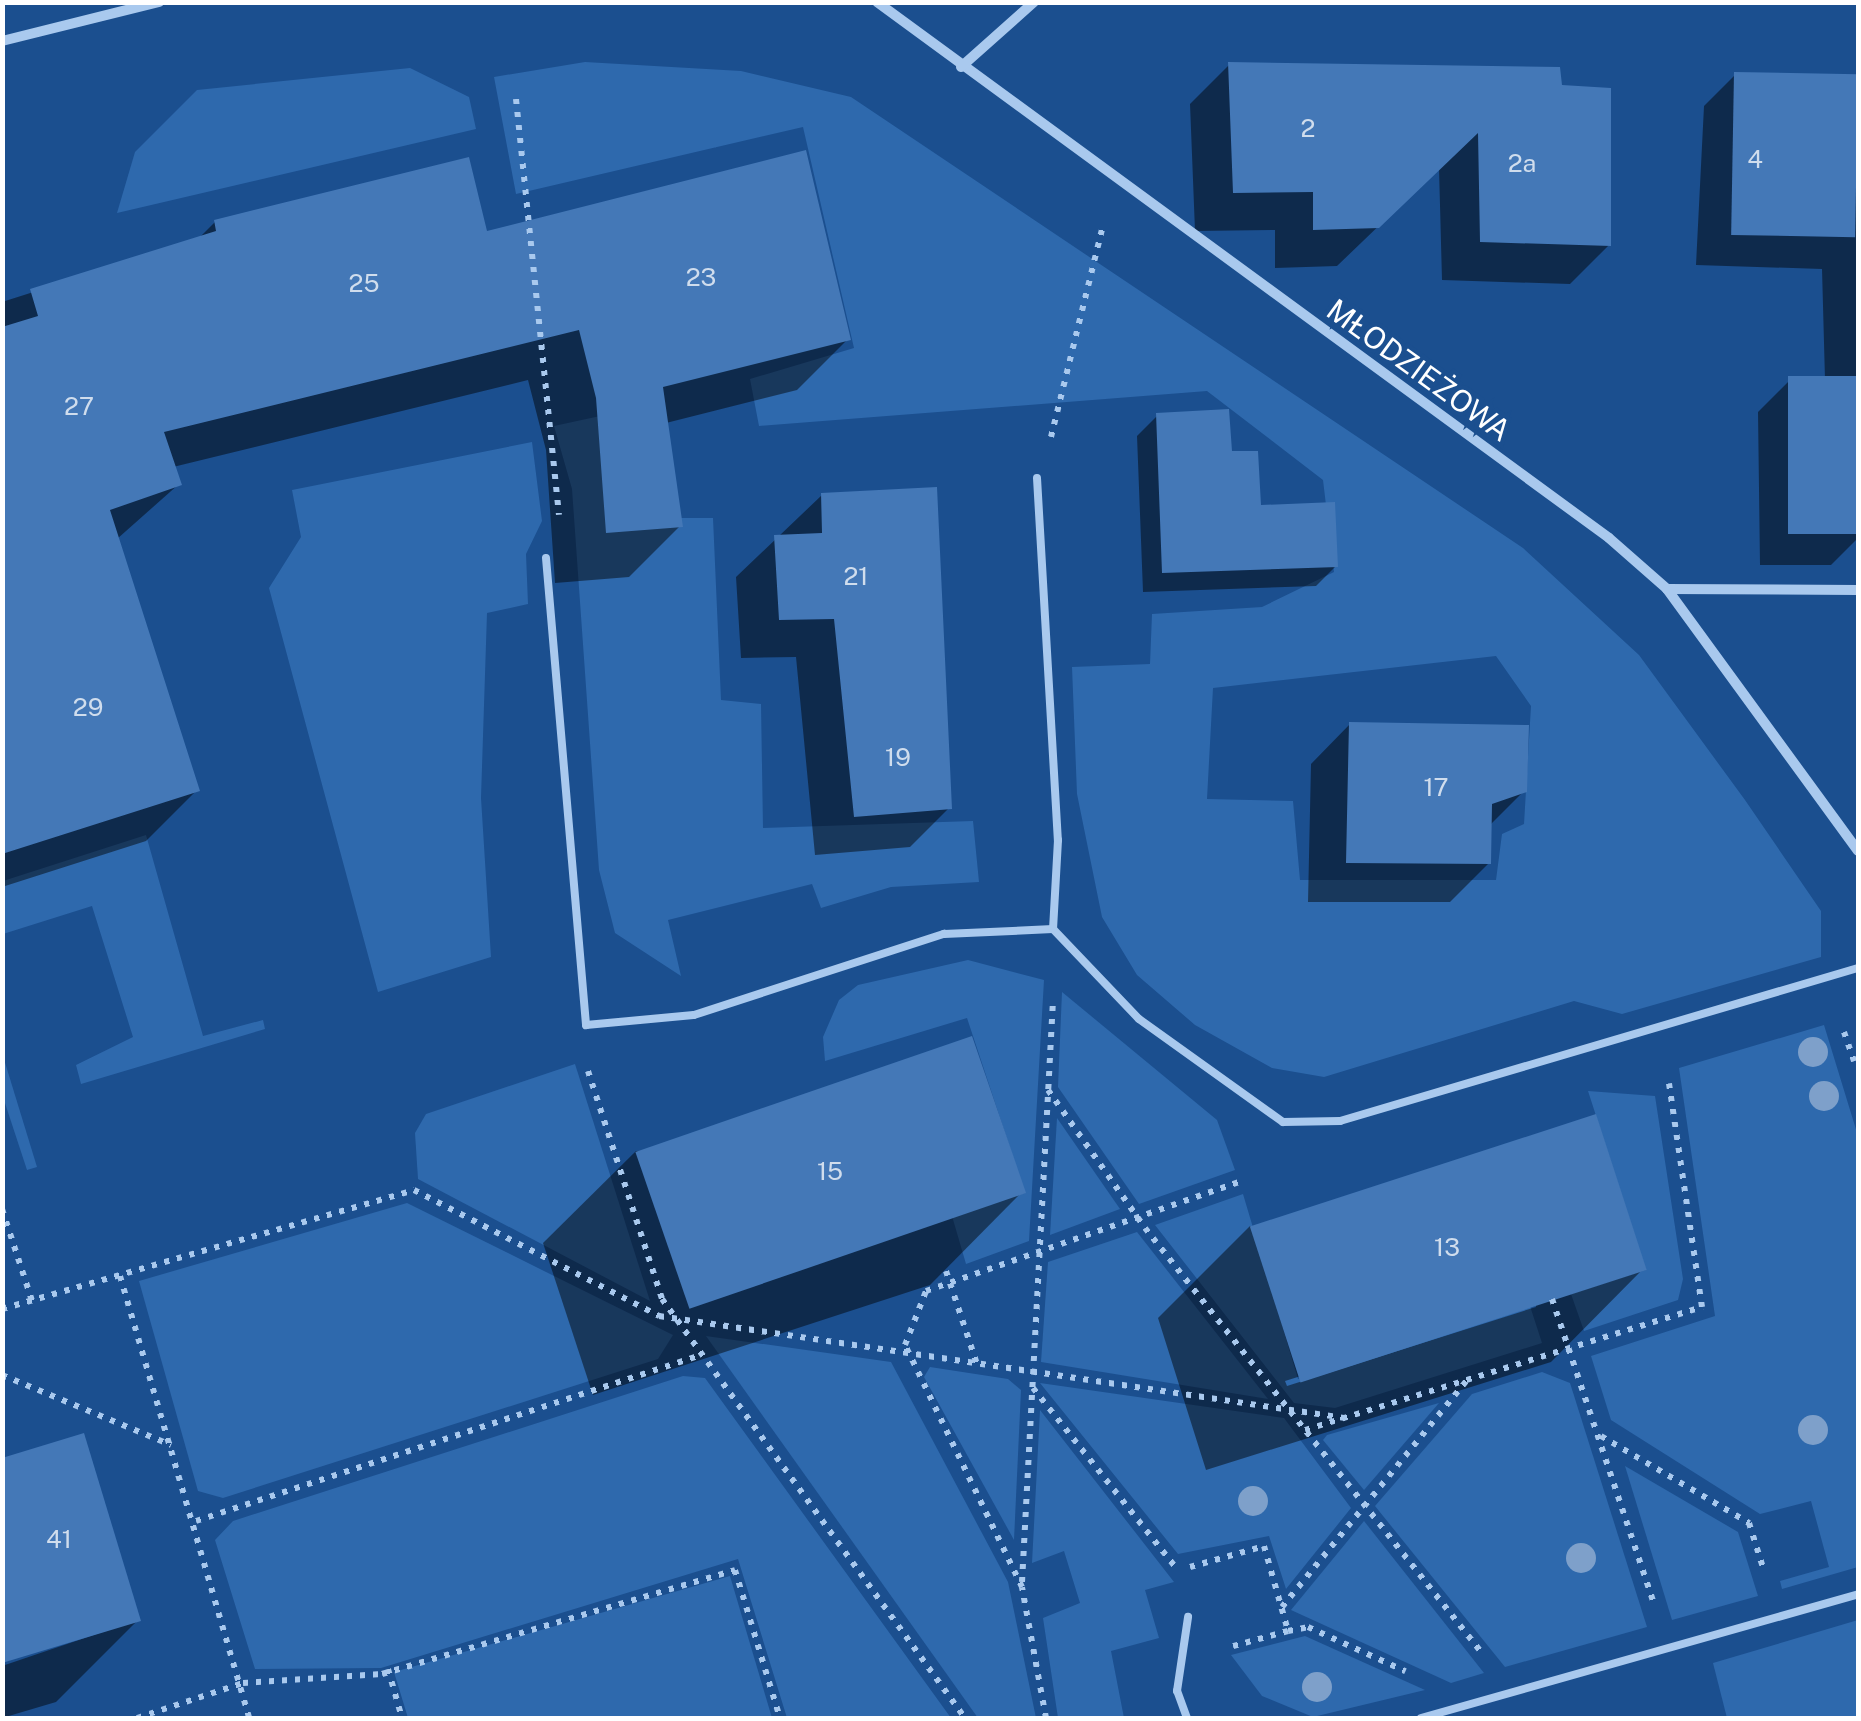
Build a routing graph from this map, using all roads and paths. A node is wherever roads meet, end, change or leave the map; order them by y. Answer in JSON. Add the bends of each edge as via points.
{"nodes":[{"id":1,"x":160,"y":2,"type":"edge"},
{"id":2,"x":877,"y":2,"type":"edge"},
{"id":3,"x":1034,"y":2,"type":"edge"},
{"id":4,"x":2,"y":42,"type":"edge"},
{"id":5,"x":962,"y":67,"type":"junction"},
{"id":6,"x":516,"y":99,"type":"dead end"},
{"id":7,"x":1105,"y":220,"type":"dead end"},
{"id":8,"x":1068,"y":385,"type":"dead end"},
{"id":9,"x":1037,"y":478,"type":"dead end"},
{"id":10,"x":560,"y":520,"type":"dead end"},
{"id":11,"x":546,"y":558,"type":"dead end"},
{"id":12,"x":1666,"y":589,"type":"junction"},
{"id":13,"x":1858,"y":590,"type":"edge"},
{"id":14,"x":1858,"y":851,"type":"edge"},
{"id":15,"x":1052,"y":929,"type":"junction"},
{"id":16,"x":1858,"y":968,"type":"edge"},
{"id":17,"x":1054,"y":986,"type":"dead end"},
{"id":18,"x":1844,"y":1032,"type":"dead end"},
{"id":19,"x":1854,"y":1061,"type":"dead end"},
{"id":20,"x":586,"y":1065,"type":"dead end"},
{"id":21,"x":1669,"y":1082,"type":"dead end"},
{"id":22,"x":1048,"y":1090,"type":"junction"},
{"id":23,"x":1239,"y":1182,"type":"dead end"},
{"id":24,"x":2,"y":1208,"type":"edge"},
{"id":25,"x":1138,"y":1218,"type":"junction"},
{"id":26,"x":1039,"y":1252,"type":"junction"},
{"id":27,"x":946,"y":1271,"type":"dead end"},
{"id":28,"x":120,"y":1276,"type":"junction"},
{"id":29,"x":950,"y":1283,"type":"junction"},
{"id":30,"x":1552,"y":1299,"type":"dead end"},
{"id":31,"x":32,"y":1301,"type":"junction"},
{"id":32,"x":2,"y":1309,"type":"edge"},
{"id":33,"x":679,"y":1320,"type":"junction"},
{"id":34,"x":1570,"y":1348,"type":"junction"},
{"id":35,"x":701,"y":1355,"type":"junction"},
{"id":36,"x":908,"y":1355,"type":"junction"},
{"id":37,"x":977,"y":1364,"type":"junction"},
{"id":38,"x":1033,"y":1371,"type":"junction"},
{"id":39,"x":2,"y":1375,"type":"edge"},
{"id":40,"x":1469,"y":1378,"type":"junction"},
{"id":41,"x":1032,"y":1388,"type":"junction"},
{"id":42,"x":1288,"y":1410,"type":"junction"},
{"id":43,"x":1345,"y":1418,"type":"junction"},
{"id":44,"x":1305,"y":1430,"type":"junction"},
{"id":45,"x":1600,"y":1435,"type":"junction"},
{"id":46,"x":172,"y":1446,"type":"junction"},
{"id":47,"x":1366,"y":1506,"type":"junction"},
{"id":48,"x":196,"y":1521,"type":"junction"},
{"id":49,"x":1022,"y":1587,"type":"junction"},
{"id":50,"x":1770,"y":1592,"type":"dead end"},
{"id":51,"x":1858,"y":1594,"type":"edge"},
{"id":52,"x":1282,"y":1607,"type":"junction"},
{"id":53,"x":1188,"y":1617,"type":"dead end"},
{"id":54,"x":1660,"y":1624,"type":"dead end"},
{"id":55,"x":1288,"y":1630,"type":"junction"},
{"id":56,"x":1228,"y":1648,"type":"dead end"},
{"id":57,"x":388,"y":1670,"type":"junction"},
{"id":58,"x":1496,"y":1670,"type":"dead end"},
{"id":59,"x":1421,"y":1679,"type":"dead end"},
{"id":60,"x":243,"y":1683,"type":"junction"},
{"id":61,"x":137,"y":1718,"type":"edge"},
{"id":62,"x":249,"y":1718,"type":"edge"},
{"id":63,"x":402,"y":1718,"type":"edge"},
{"id":64,"x":780,"y":1718,"type":"edge"},
{"id":65,"x":965,"y":1718,"type":"edge"},
{"id":66,"x":1046,"y":1718,"type":"edge"},
{"id":67,"x":1187,"y":1718,"type":"edge"},
{"id":68,"x":1420,"y":1718,"type":"edge"}],
"edges":[{"from":1,"to":4,"type":"street"},
{"from":2,"to":5,"type":"street","name":"MŁODZIEŻOWA"},
{"from":3,"to":5,"type":"street"},
{"from":5,"to":12,"type":"street","name":"MŁODZIEŻOWA"},
{"from":6,"to":10,"type":"path"},
{"from":7,"to":8,"type":"path"},
{"from":9,"to":15,"type":"lane","via":[[1058,840]]},
{"from":11,"to":15,"type":"lane","via":[[586,1025],[694,1015],[944,934]]},
{"from":12,"to":13,"type":"street"},
{"from":12,"to":14,"type":"street","name":"MŁODZIEŻOWA"},
{"from":15,"to":16,"type":"lane","via":[[1140,1019],[1283,1122],[1340,1122]]},
{"from":17,"to":22,"type":"path"},
{"from":18,"to":19,"type":"path"},
{"from":20,"to":33,"type":"path","via":[[662,1299]]},
{"from":21,"to":34,"type":"path","via":[[1702,1307]]},
{"from":22,"to":25,"type":"path"},
{"from":22,"to":26,"type":"path"},
{"from":23,"to":25,"type":"path"},
{"from":24,"to":31,"type":"path"},
{"from":25,"to":26,"type":"path"},
{"from":25,"to":42,"type":"path"},
{"from":26,"to":29,"type":"path"},
{"from":26,"to":38,"type":"path"},
{"from":27,"to":29,"type":"path"},
{"from":28,"to":31,"type":"path"},
{"from":28,"to":33,"type":"path","via":[[414,1190]]},
{"from":28,"to":46,"type":"path"},
{"from":29,"to":36,"type":"path","via":[[926,1291]]},
{"from":29,"to":37,"type":"path"},
{"from":30,"to":34,"type":"path"},
{"from":31,"to":32,"type":"path"},
{"from":33,"to":35,"type":"path"},
{"from":33,"to":36,"type":"path"},
{"from":34,"to":40,"type":"path"},
{"from":34,"to":45,"type":"path"},
{"from":35,"to":48,"type":"path"},
{"from":35,"to":65,"type":"path"},
{"from":36,"to":37,"type":"path"},
{"from":36,"to":49,"type":"path"},
{"from":37,"to":38,"type":"path"},
{"from":38,"to":41,"type":"path"},
{"from":38,"to":42,"type":"path"},
{"from":39,"to":46,"type":"path"},
{"from":40,"to":43,"type":"path"},
{"from":40,"to":47,"type":"path"},
{"from":41,"to":49,"type":"path"},
{"from":41,"to":52,"type":"path","via":[[1178,1570],[1264,1546]]},
{"from":42,"to":43,"type":"path"},
{"from":42,"to":44,"type":"path"},
{"from":43,"to":44,"type":"path"},
{"from":44,"to":47,"type":"path"},
{"from":45,"to":50,"type":"path","via":[[1749,1523]]},
{"from":45,"to":54,"type":"path"},
{"from":46,"to":48,"type":"path"},
{"from":47,"to":52,"type":"path"},
{"from":47,"to":58,"type":"path"},
{"from":48,"to":60,"type":"path"},
{"from":49,"to":66,"type":"path"},
{"from":51,"to":68,"type":"lane"},
{"from":52,"to":55,"type":"path"},
{"from":53,"to":67,"type":"lane","via":[[1177,1691]]},
{"from":55,"to":56,"type":"path"},
{"from":55,"to":59,"type":"path","via":[[1308,1627]]},
{"from":57,"to":60,"type":"path"},
{"from":57,"to":63,"type":"path"},
{"from":57,"to":64,"type":"path","via":[[735,1570]]},
{"from":60,"to":61,"type":"path"},
{"from":60,"to":62,"type":"path"}]}
